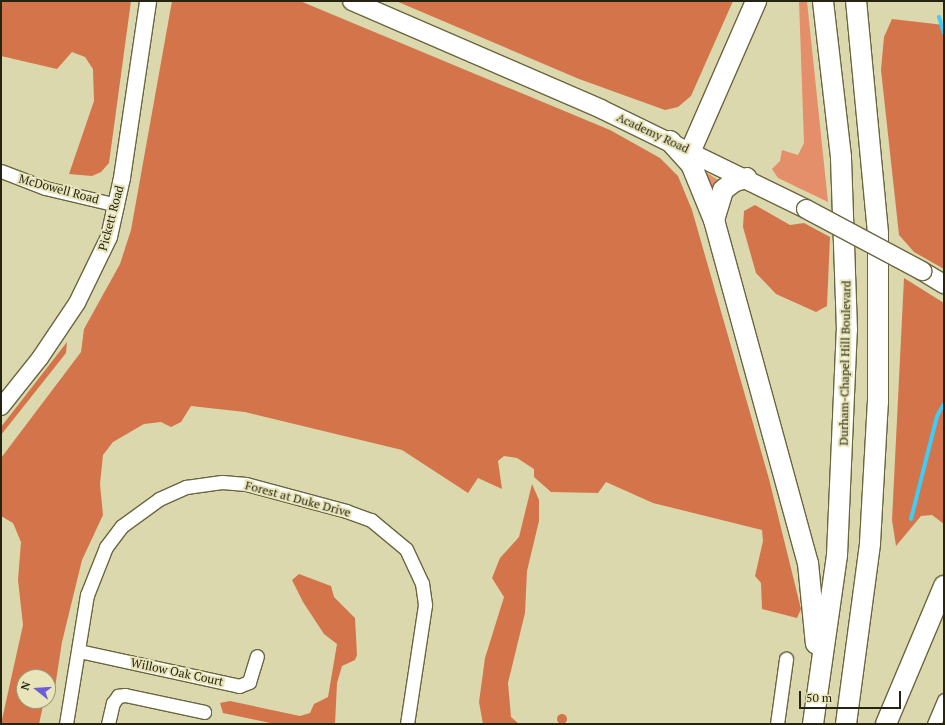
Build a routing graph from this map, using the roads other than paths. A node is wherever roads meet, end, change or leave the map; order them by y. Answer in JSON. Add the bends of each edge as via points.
{"nodes":[{"id":1,"x":148,"y":1,"type":"edge"},
{"id":2,"x":352,"y":1,"type":"edge"},
{"id":3,"x":756,"y":1,"type":"edge"},
{"id":4,"x":823,"y":1,"type":"edge"},
{"id":5,"x":856,"y":1,"type":"edge"},
{"id":6,"x":670,"y":141,"type":"junction"},
{"id":7,"x":691,"y":150,"type":"junction"},
{"id":8,"x":1,"y":171,"type":"edge"},
{"id":9,"x":747,"y":178,"type":"junction"},
{"id":10,"x":117,"y":205,"type":"junction"},
{"id":11,"x":714,"y":220,"type":"junction"},
{"id":12,"x":944,"y":284,"type":"edge"},
{"id":13,"x":1,"y":407,"type":"edge"},
{"id":14,"x":944,"y":586,"type":"edge"},
{"id":15,"x":79,"y":651,"type":"junction"},
{"id":16,"x":257,"y":656,"type":"dead end"},
{"id":17,"x":786,"y":659,"type":"dead end"},
{"id":18,"x":944,"y":700,"type":"edge"},
{"id":19,"x":204,"y":712,"type":"dead end"},
{"id":20,"x":814,"y":722,"type":"edge"},
{"id":21,"x":66,"y":724,"type":"edge"},
{"id":22,"x":108,"y":724,"type":"edge"},
{"id":23,"x":407,"y":724,"type":"edge"},
{"id":24,"x":777,"y":724,"type":"edge"},
{"id":25,"x":846,"y":724,"type":"edge"},
{"id":26,"x":886,"y":724,"type":"edge"},
{"id":27,"x":934,"y":724,"type":"edge"}],
"edges":[{"from":1,"to":10,"type":"street","name":"Pickett Road"},
{"from":2,"to":6,"type":"main road","name":"Academy Road"},
{"from":3,"to":7,"type":"main road"},
{"from":4,"to":20,"type":"main road","name":"Durham-Chapel Hill Boulevard","via":[[841,157],[848,330],[837,555]]},
{"from":5,"to":25,"type":"main road","via":[[878,233],[878,402],[870,550]]},
{"from":6,"to":7,"type":"main road","name":"Academy Road"},
{"from":6,"to":11,"type":"main road","via":[[691,164]]},
{"from":7,"to":9,"type":"main road","name":"Academy Road"},
{"from":8,"to":10,"type":"street","name":"McDowell Road","via":[[45,188]]},
{"from":9,"to":11,"type":"main road","via":[[734,181],[723,190]]},
{"from":9,"to":12,"type":"main road","name":"Academy Road","bridge":true},
{"from":10,"to":13,"type":"street","name":"Pickett Road","via":[[100,259],[78,303]]},
{"from":11,"to":20,"type":"main road","via":[[808,563],[815,606]]},
{"from":14,"to":26,"type":"main road"},
{"from":15,"to":16,"type":"street","name":"Willow Oak Court","via":[[238,686],[249,682]]},
{"from":15,"to":21,"type":"street","name":"Forest at Duke Drive"},
{"from":15,"to":23,"type":"street","name":"Forest at Duke Drive","via":[[95,568],[122,526],[141,510],[186,488],[209,483],[246,484],[371,520],[406,549],[422,583],[425,605]]},
{"from":17,"to":24,"type":"street"},
{"from":18,"to":27,"type":"street"},
{"from":19,"to":22,"type":"street","via":[[125,695],[118,696],[113,703]]}]}
